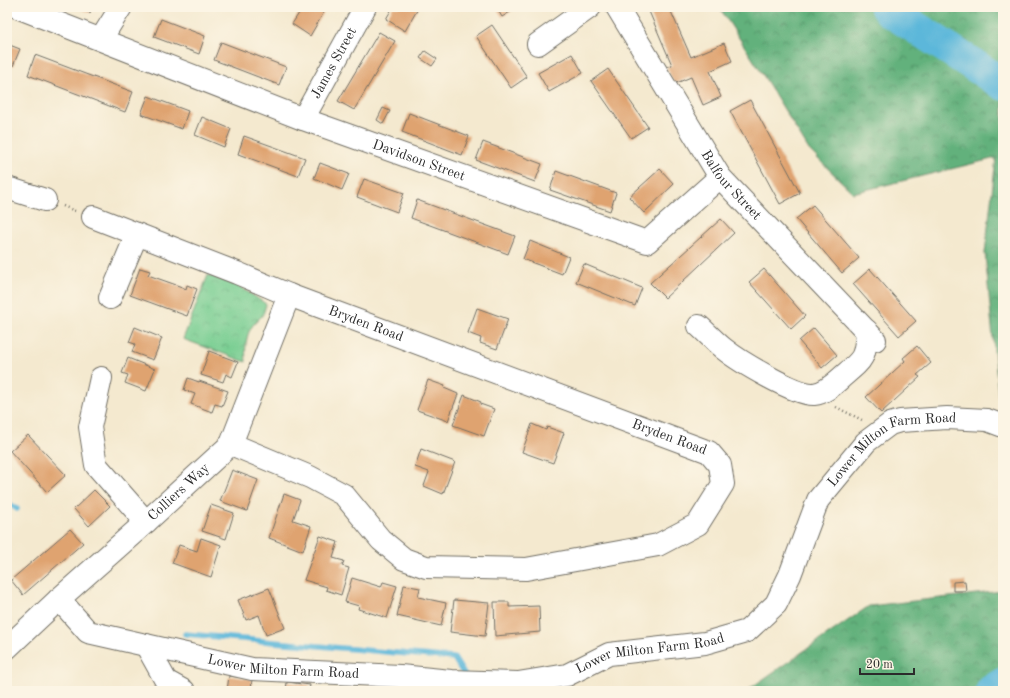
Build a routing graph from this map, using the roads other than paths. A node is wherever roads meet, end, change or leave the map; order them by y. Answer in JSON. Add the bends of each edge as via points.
{"nodes":[{"id":1,"x":17,"y":7,"type":"edge"},
{"id":2,"x":121,"y":7,"type":"edge"},
{"id":3,"x":365,"y":7,"type":"edge"},
{"id":4,"x":590,"y":7,"type":"edge"},
{"id":5,"x":617,"y":7,"type":"edge"},
{"id":6,"x":101,"y":40,"type":"junction"},
{"id":7,"x":538,"y":44,"type":"dead end"},
{"id":8,"x":303,"y":120,"type":"junction"},
{"id":9,"x":720,"y":177,"type":"junction"},
{"id":10,"x":7,"y":188,"type":"edge"},
{"id":11,"x":45,"y":200,"type":"road end"},
{"id":12,"x":93,"y":217,"type":"road end"},
{"id":13,"x":137,"y":234,"type":"junction"},
{"id":14,"x":289,"y":295,"type":"junction"},
{"id":15,"x":110,"y":298,"type":"dead end"},
{"id":16,"x":699,"y":326,"type":"dead end"},
{"id":17,"x":101,"y":378,"type":"dead end"},
{"id":18,"x":1003,"y":426,"type":"edge"},
{"id":19,"x":231,"y":444,"type":"junction"},
{"id":20,"x":146,"y":522,"type":"junction"},
{"id":21,"x":59,"y":599,"type":"junction"},
{"id":22,"x":146,"y":645,"type":"junction"},
{"id":23,"x":7,"y":648,"type":"edge"},
{"id":24,"x":184,"y":691,"type":"edge"}],
"edges":[{"from":1,"to":6,"type":"street","name":"Davidson Street"},
{"from":2,"to":6,"type":"street"},
{"from":3,"to":8,"type":"street","name":"James Street"},
{"from":4,"to":7,"type":"street"},
{"from":5,"to":9,"type":"street","name":"Balfour Street"},
{"from":6,"to":8,"type":"street","name":"Davidson Street"},
{"from":8,"to":9,"type":"street","name":"Davidson Street","via":[[647,242]]},
{"from":9,"to":16,"type":"street","name":"Balfour Street","via":[[871,335],[857,364],[827,389],[813,394],[794,389],[745,363],[724,349]]},
{"from":10,"to":11,"type":"street"},
{"from":12,"to":13,"type":"street","name":"Bryden Road"},
{"from":13,"to":14,"type":"street","name":"Bryden Road"},
{"from":13,"to":15,"type":"street"},
{"from":14,"to":19,"type":"street","name":"Colliers Way"},
{"from":14,"to":19,"type":"street","name":"Bryden Road","via":[[709,452],[720,465],[723,484],[698,524],[658,545],[526,569],[426,567],[404,559],[381,540],[344,495],[310,477]]},
{"from":17,"to":20,"type":"street","via":[[90,427],[96,465]]},
{"from":18,"to":22,"type":"street","name":"Lower Milton Farm Road","via":[[987,420],[947,418],[890,424],[866,442],[818,500],[790,575],[776,604],[747,632],[705,643],[609,654],[567,675],[518,683],[252,669]]},
{"from":19,"to":20,"type":"street","name":"Colliers Way"},
{"from":20,"to":21,"type":"street","name":"Colliers Way"},
{"from":21,"to":22,"type":"street","name":"Lower Milton Farm Road","via":[[88,632]]},
{"from":21,"to":23,"type":"street","name":"Colliers Way"},
{"from":22,"to":24,"type":"street","via":[[166,681]]}]}
